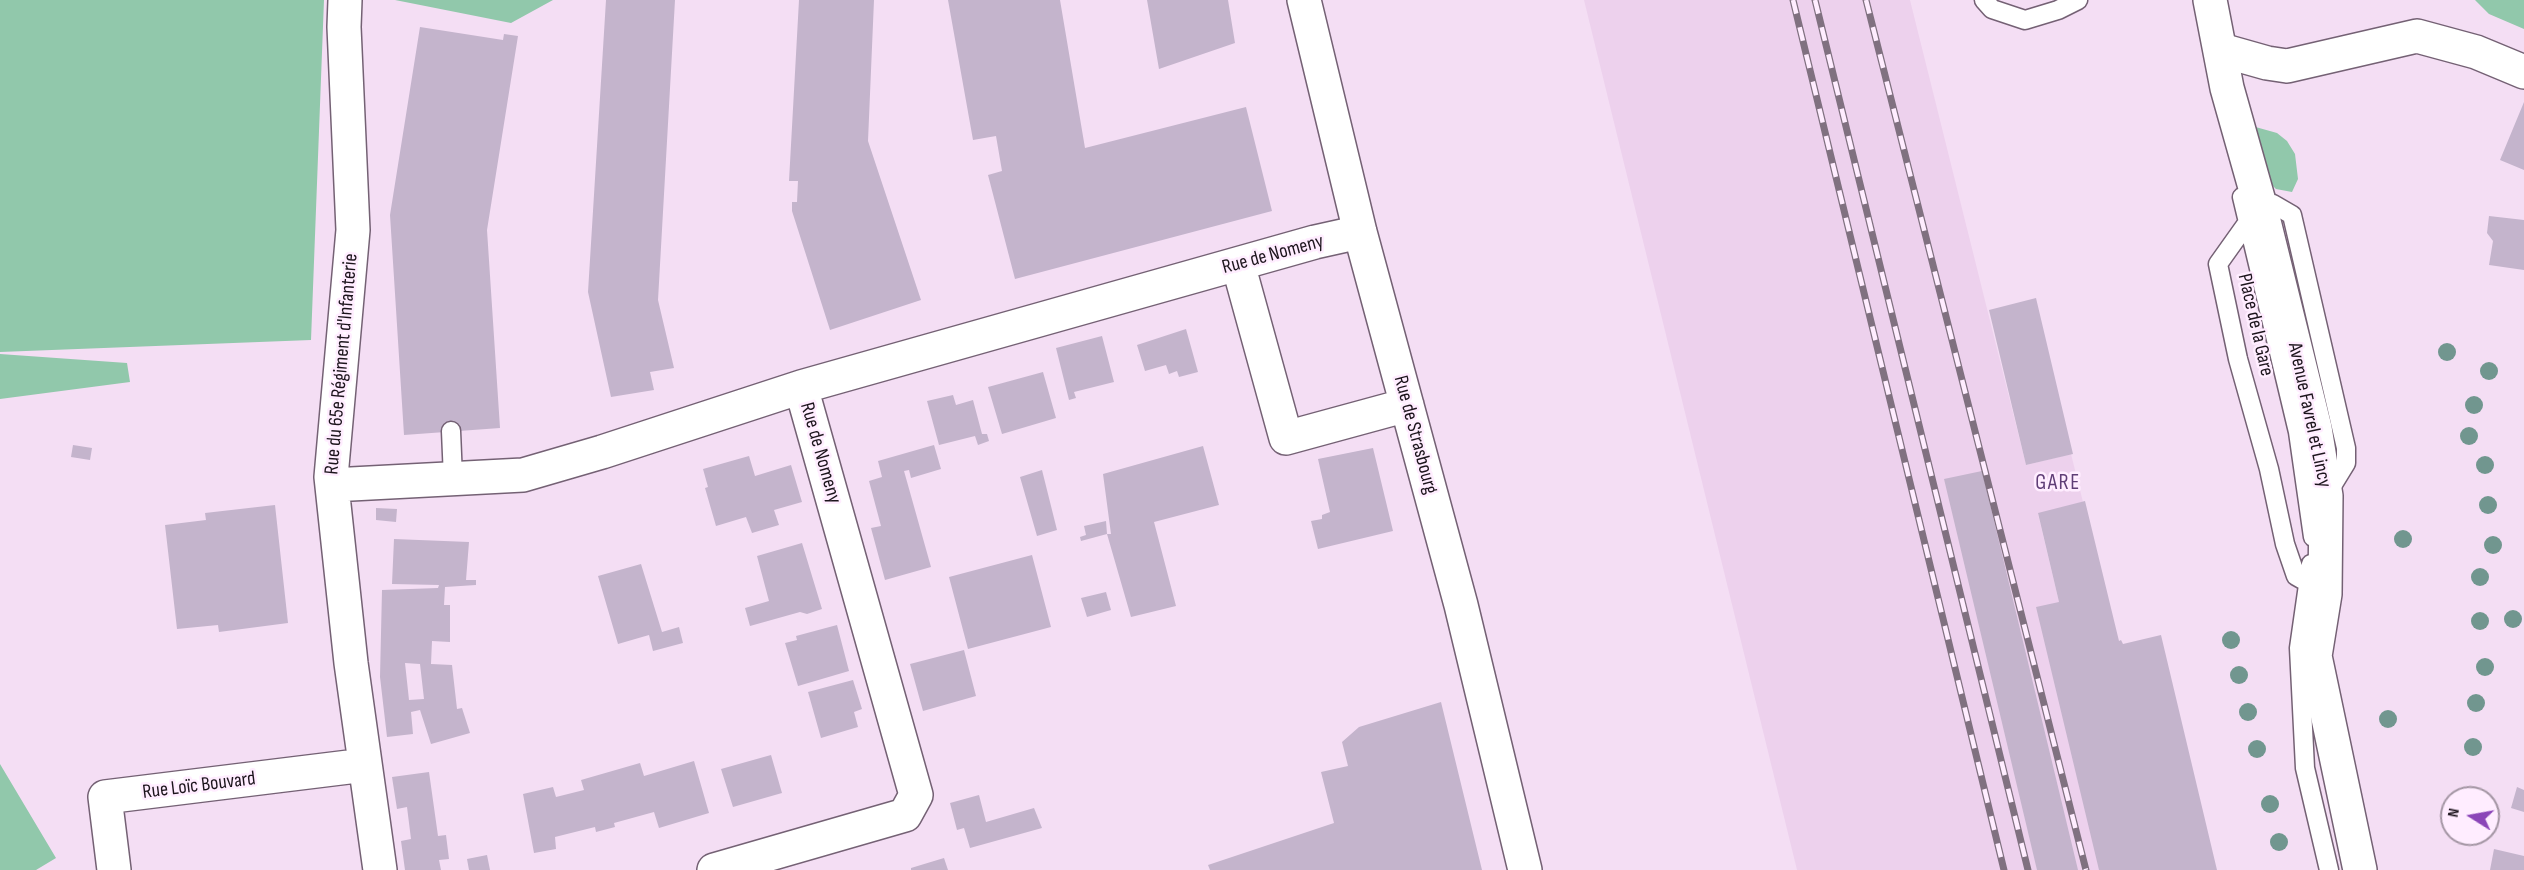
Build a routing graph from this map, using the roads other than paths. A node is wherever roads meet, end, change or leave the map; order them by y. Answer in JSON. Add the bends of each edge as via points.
{"nodes":[{"id":1,"x":345,"y":0,"type":"edge"},
{"id":2,"x":1304,"y":0,"type":"edge"},
{"id":3,"x":1984,"y":0,"type":"edge"},
{"id":4,"x":2078,"y":0,"type":"edge"},
{"id":5,"x":2193,"y":0,"type":"edge"},
{"id":6,"x":2210,"y":0,"type":"edge"},
{"id":7,"x":2221,"y":50,"type":"junction"},
{"id":8,"x":2524,"y":72,"type":"edge"},
{"id":9,"x":2254,"y":214,"type":"junction"},
{"id":10,"x":1360,"y":232,"type":"junction"},
{"id":11,"x":1238,"y":264,"type":"junction"},
{"id":12,"x":801,"y":387,"type":"junction"},
{"id":13,"x":1407,"y":405,"type":"junction"},
{"id":14,"x":451,"y":431,"type":"dead end"},
{"id":15,"x":453,"y":478,"type":"junction"},
{"id":16,"x":332,"y":485,"type":"junction"},
{"id":17,"x":2317,"y":588,"type":"junction"},
{"id":18,"x":365,"y":765,"type":"junction"},
{"id":19,"x":114,"y":870,"type":"edge"},
{"id":20,"x":380,"y":870,"type":"edge"},
{"id":21,"x":714,"y":870,"type":"edge"},
{"id":22,"x":1525,"y":870,"type":"edge"},
{"id":23,"x":2329,"y":870,"type":"edge"},
{"id":24,"x":2360,"y":870,"type":"edge"}],
"edges":[{"from":1,"to":16,"type":"street","name":"Rue du 65e Régiment d'Infanterie","via":[[353,230]]},
{"from":2,"to":10,"type":"street","name":"Rue de Strasbourg"},
{"from":3,"to":4,"type":"lane","via":[[1992,9],[2025,20]]},
{"from":5,"to":9,"type":"lane","name":"Avenue Favrel et Lincy"},
{"from":6,"to":7,"type":"street","name":"Avenue Favrel et Lincy"},
{"from":7,"to":8,"type":"street","via":[[2287,66],[2417,36],[2476,52]]},
{"from":7,"to":9,"type":"street","name":"Avenue Favrel et Lincy"},
{"from":9,"to":17,"type":"lane","name":"Avenue Favrel et Lincy","via":[[2298,432]]},
{"from":9,"to":17,"type":"street","name":"Avenue Favrel et Lincy","via":[[2315,428],[2326,496]]},
{"from":9,"to":17,"type":"lane","name":"Place de la Gare","via":[[2218,264],[2285,544],[2296,576]]},
{"from":10,"to":11,"type":"street","name":"Rue de Nomeny"},
{"from":10,"to":13,"type":"street","name":"Rue de Strasbourg"},
{"from":11,"to":12,"type":"street","name":"Rue de Nomeny"},
{"from":11,"to":13,"type":"street","via":[[1286,438]]},
{"from":12,"to":15,"type":"street","via":[[523,475]]},
{"from":12,"to":21,"type":"street","name":"Rue de Nomeny","via":[[916,795],[905,815]]},
{"from":13,"to":22,"type":"street","name":"Rue de Strasbourg"},
{"from":14,"to":15,"type":"lane"},
{"from":15,"to":16,"type":"street"},
{"from":16,"to":18,"type":"street","name":"Rue du 65e Régiment d'Infanterie"},
{"from":17,"to":23,"type":"lane","name":"Avenue Favrel et Lincy","via":[[2299,648],[2305,768]]},
{"from":17,"to":24,"type":"street","name":"Avenue Favrel et Lincy","via":[[2315,657]]},
{"from":18,"to":19,"type":"street","name":"Rue Loïc Bouvard","via":[[105,797]]},
{"from":18,"to":20,"type":"street","name":"Rue du 65e Régiment d'Infanterie"}]}
